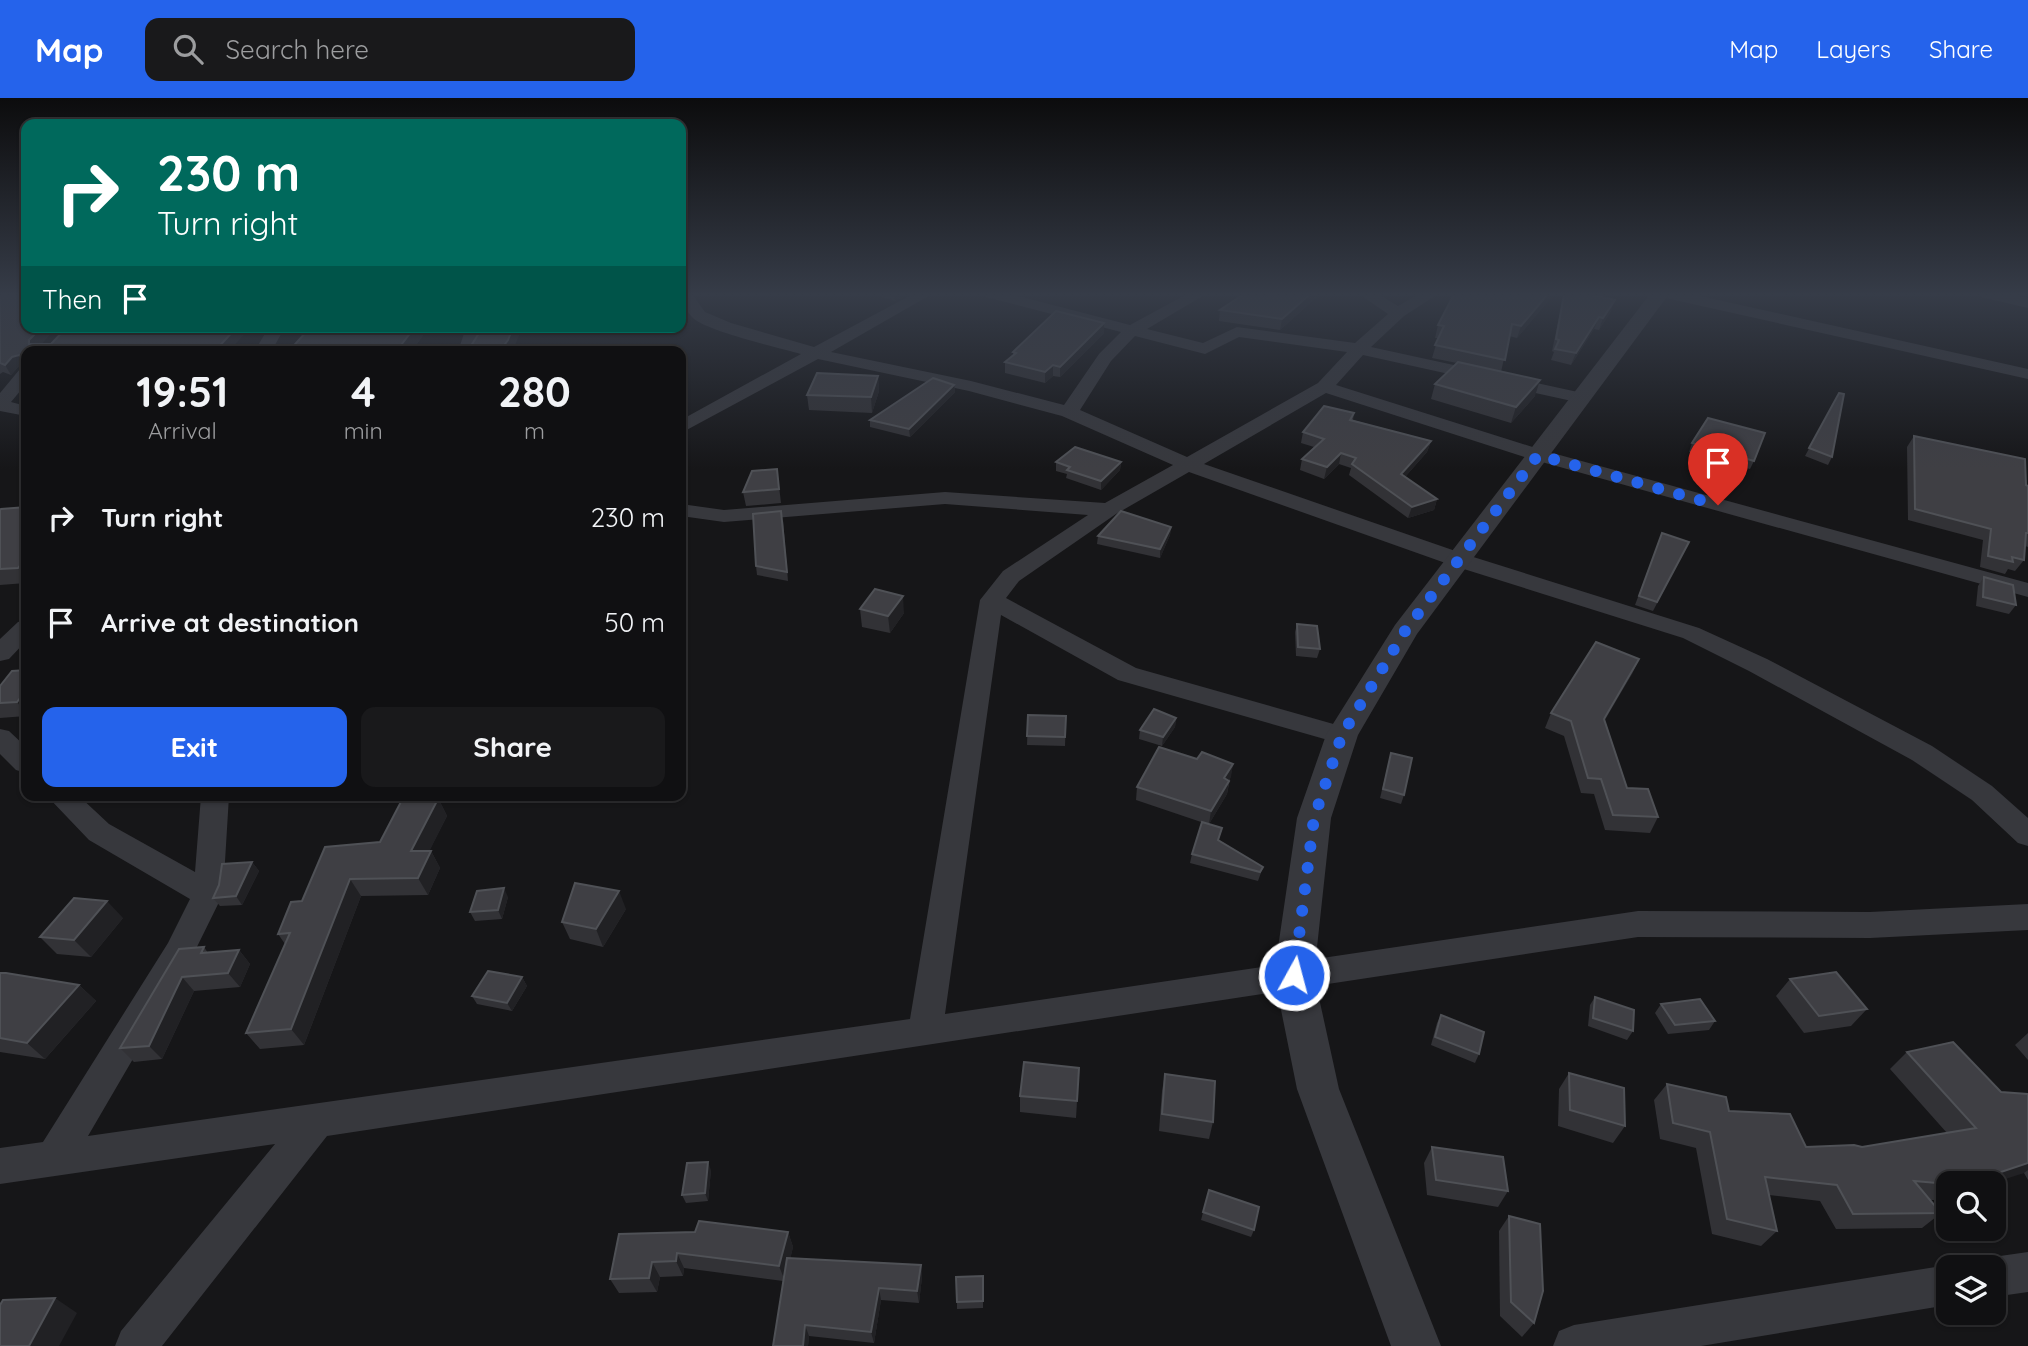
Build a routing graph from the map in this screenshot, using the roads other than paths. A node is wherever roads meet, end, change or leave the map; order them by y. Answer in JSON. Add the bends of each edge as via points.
{"nodes":[{"id":1,"x":812,"y":352,"type":"edge"},
{"id":2,"x":821,"y":352,"type":"edge"},
{"id":3,"x":1111,"y":352,"type":"edge"},
{"id":4,"x":1356,"y":352,"type":"edge"},
{"id":5,"x":1374,"y":352,"type":"edge"},
{"id":6,"x":1616,"y":352,"type":"edge"},
{"id":7,"x":1931,"y":352,"type":"edge"},
{"id":8,"x":818,"y":354,"type":"junction"},
{"id":9,"x":2028,"y":374,"type":"edge"},
{"id":10,"x":21,"y":379,"type":"edge"},
{"id":11,"x":1324,"y":387,"type":"junction"},
{"id":12,"x":1581,"y":398,"type":"junction"},
{"id":13,"x":0,"y":405,"type":"edge"},
{"id":14,"x":21,"y":410,"type":"edge"},
{"id":15,"x":1069,"y":412,"type":"junction"},
{"id":16,"x":686,"y":424,"type":"edge"},
{"id":17,"x":1538,"y":455,"type":"junction"},
{"id":18,"x":1188,"y":465,"type":"junction"},
{"id":19,"x":1109,"y":510,"type":"junction"},
{"id":20,"x":686,"y":511,"type":"edge"},
{"id":21,"x":1459,"y":560,"type":"junction"},
{"id":22,"x":2028,"y":590,"type":"edge"},
{"id":23,"x":992,"y":600,"type":"junction"},
{"id":24,"x":21,"y":632,"type":"edge"},
{"id":25,"x":0,"y":653,"type":"edge"},
{"id":26,"x":1342,"y":735,"type":"junction"},
{"id":27,"x":0,"y":738,"type":"edge"},
{"id":28,"x":21,"y":758,"type":"edge"},
{"id":29,"x":66,"y":801,"type":"edge"},
{"id":30,"x":215,"y":801,"type":"edge"},
{"id":31,"x":2028,"y":835,"type":"edge"},
{"id":32,"x":208,"y":894,"type":"junction"},
{"id":33,"x":2028,"y":917,"type":"edge"},
{"id":34,"x":1294,"y":975,"type":"junction"},
{"id":35,"x":925,"y":1032,"type":"junction"},
{"id":36,"x":315,"y":1123,"type":"junction"},
{"id":37,"x":55,"y":1157,"type":"junction"},
{"id":38,"x":0,"y":1166,"type":"edge"},
{"id":39,"x":2028,"y":1272,"type":"edge"},
{"id":40,"x":2006,"y":1275,"type":"edge"},
{"id":41,"x":1936,"y":1287,"type":"edge"},
{"id":42,"x":136,"y":1346,"type":"edge"},
{"id":43,"x":1416,"y":1346,"type":"edge"},
{"id":44,"x":1574,"y":1346,"type":"edge"}],
"edges":[{"from":1,"to":8,"type":"street"},
{"from":2,"to":8,"type":"street"},
{"from":3,"to":15,"type":"street"},
{"from":4,"to":11,"type":"street"},
{"from":5,"to":12,"type":"street"},
{"from":6,"to":12,"type":"street"},
{"from":7,"to":9,"type":"street"},
{"from":8,"to":15,"type":"street"},
{"from":8,"to":16,"type":"street"},
{"from":10,"to":13,"type":"street"},
{"from":11,"to":17,"type":"street"},
{"from":11,"to":18,"type":"street"},
{"from":12,"to":17,"type":"street"},
{"from":13,"to":14,"type":"street"},
{"from":15,"to":18,"type":"street"},
{"from":17,"to":21,"type":"street"},
{"from":17,"to":22,"type":"street"},
{"from":18,"to":19,"type":"street"},
{"from":18,"to":21,"type":"street"},
{"from":19,"to":20,"type":"street","via":[[945,498],[723,516]]},
{"from":19,"to":23,"type":"street","via":[[1011,576]]},
{"from":21,"to":26,"type":"street","via":[[1405,631]]},
{"from":21,"to":31,"type":"street","via":[[1653,620],[1747,660],[1922,752],[1982,793]]},
{"from":23,"to":26,"type":"street","via":[[1127,674]]},
{"from":23,"to":35,"type":"street"},
{"from":24,"to":25,"type":"street"},
{"from":26,"to":34,"type":"street","via":[[1314,818]]},
{"from":27,"to":28,"type":"street"},
{"from":29,"to":32,"type":"street","via":[[99,832]]},
{"from":30,"to":32,"type":"street"},
{"from":32,"to":37,"type":"street"},
{"from":33,"to":34,"type":"street","via":[[1870,925],[1638,925]]},
{"from":34,"to":35,"type":"street"},
{"from":34,"to":43,"type":"street","via":[[1318,1089]]},
{"from":35,"to":36,"type":"street"},
{"from":36,"to":37,"type":"street"},
{"from":36,"to":42,"type":"street"},
{"from":37,"to":38,"type":"street"},
{"from":39,"to":40,"type":"street"},
{"from":41,"to":44,"type":"street"}]}
